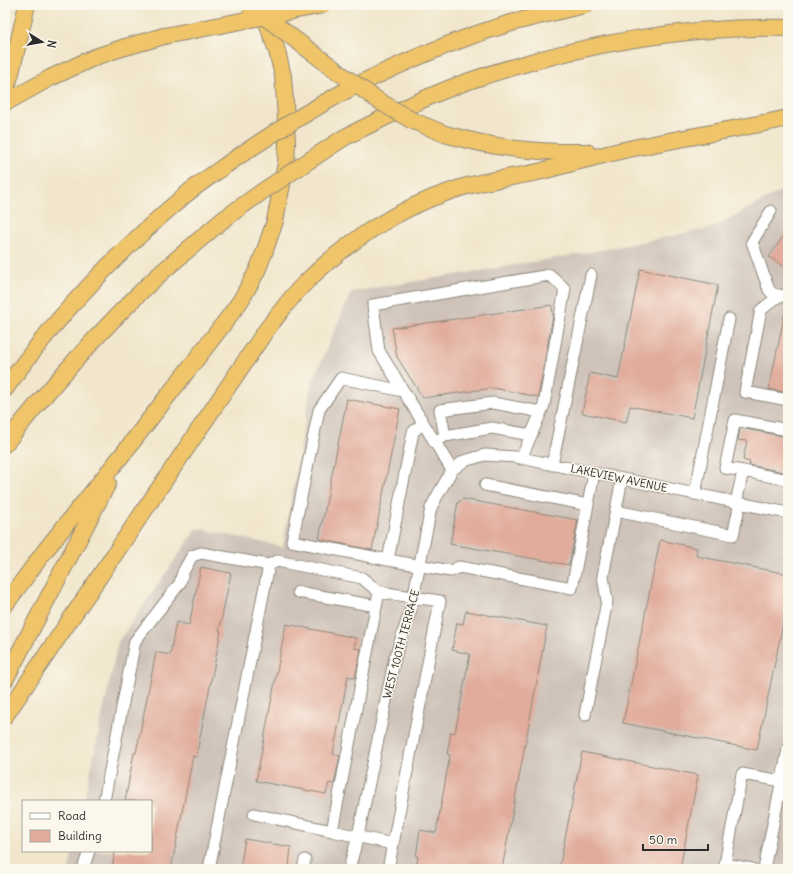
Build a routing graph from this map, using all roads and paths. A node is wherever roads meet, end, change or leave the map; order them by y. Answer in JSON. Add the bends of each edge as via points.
{"nodes":[{"id":1,"x":27,"y":5,"type":"edge"},
{"id":2,"x":249,"y":5,"type":"edge"},
{"id":3,"x":261,"y":5,"type":"edge"},
{"id":4,"x":323,"y":5,"type":"edge"},
{"id":5,"x":585,"y":5,"type":"edge"},
{"id":6,"x":788,"y":28,"type":"edge"},
{"id":7,"x":5,"y":92,"type":"edge"},
{"id":8,"x":5,"y":103,"type":"edge"},
{"id":9,"x":788,"y":118,"type":"edge"},
{"id":10,"x":625,"y":150,"type":"junction"},
{"id":11,"x":771,"y":211,"type":"dead end"},
{"id":12,"x":591,"y":275,"type":"dead end"},
{"id":13,"x":784,"y":296,"type":"edge"},
{"id":14,"x":729,"y":320,"type":"dead end"},
{"id":15,"x":5,"y":389,"type":"edge"},
{"id":16,"x":403,"y":390,"type":"junction"},
{"id":17,"x":788,"y":400,"type":"edge"},
{"id":18,"x":541,"y":412,"type":"junction"},
{"id":19,"x":423,"y":423,"type":"junction"},
{"id":20,"x":788,"y":430,"type":"edge"},
{"id":21,"x":531,"y":435,"type":"junction"},
{"id":22,"x":445,"y":436,"type":"junction"},
{"id":23,"x":434,"y":442,"type":"junction"},
{"id":24,"x":5,"y":444,"type":"edge"},
{"id":25,"x":126,"y":450,"type":"junction"},
{"id":26,"x":521,"y":459,"type":"junction"},
{"id":27,"x":552,"y":465,"type":"junction"},
{"id":28,"x":452,"y":470,"type":"junction"},
{"id":29,"x":743,"y":471,"type":"junction"},
{"id":30,"x":594,"y":473,"type":"junction"},
{"id":31,"x":622,"y":479,"type":"junction"},
{"id":32,"x":788,"y":480,"type":"edge"},
{"id":33,"x":485,"y":485,"type":"dead end"},
{"id":34,"x":695,"y":494,"type":"junction"},
{"id":35,"x":738,"y":503,"type":"junction"},
{"id":36,"x":588,"y":505,"type":"junction"},
{"id":37,"x":616,"y":511,"type":"junction"},
{"id":38,"x":788,"y":513,"type":"edge"},
{"id":39,"x":388,"y":560,"type":"junction"},
{"id":40,"x":269,"y":564,"type":"junction"},
{"id":41,"x":420,"y":566,"type":"junction"},
{"id":42,"x":298,"y":592,"type":"dead end"},
{"id":43,"x":379,"y":592,"type":"junction"},
{"id":44,"x":414,"y":597,"type":"junction"},
{"id":45,"x":5,"y":605,"type":"edge"},
{"id":46,"x":376,"y":606,"type":"junction"},
{"id":47,"x":5,"y":680,"type":"edge"},
{"id":48,"x":585,"y":715,"type":"dead end"},
{"id":49,"x":5,"y":716,"type":"edge"},
{"id":50,"x":788,"y":749,"type":"edge"},
{"id":51,"x":782,"y":781,"type":"junction"},
{"id":52,"x":104,"y":800,"type":"edge"},
{"id":53,"x":254,"y":814,"type":"dead end"},
{"id":54,"x":332,"y":831,"type":"junction"},
{"id":55,"x":358,"y":836,"type":"junction"},
{"id":56,"x":393,"y":844,"type":"junction"},
{"id":57,"x":90,"y":852,"type":"edge"},
{"id":58,"x":83,"y":869,"type":"edge"},
{"id":59,"x":209,"y":869,"type":"edge"},
{"id":60,"x":349,"y":869,"type":"edge"},
{"id":61,"x":388,"y":869,"type":"edge"},
{"id":62,"x":752,"y":869,"type":"edge"},
{"id":63,"x":764,"y":869,"type":"edge"}],
"edges":[{"from":1,"to":7,"type":"highway"},
{"from":2,"to":10,"type":"highway","bridge":true,"via":[[379,101],[411,120],[444,134],[503,148],[555,153]]},
{"from":3,"to":25,"type":"highway","via":[[278,51],[285,102],[286,163],[273,227],[257,271],[241,300]]},
{"from":4,"to":8,"type":"highway","bridge":true,"via":[[164,36],[95,57]]},
{"from":5,"to":15,"type":"highway","bridge":true,"via":[[507,24],[416,58],[302,114],[258,143],[186,195],[114,261],[61,318]]},
{"from":6,"to":24,"type":"highway","bridge":true,"via":[[680,33],[586,48],[471,80],[345,137],[224,219],[151,282],[56,381]]},
{"from":9,"to":10,"type":"highway"},
{"from":10,"to":49,"type":"highway","via":[[473,185],[432,198],[372,230],[318,271],[285,305],[267,329]]},
{"from":11,"to":13,"type":"street","via":[[752,242],[769,290],[773,294]]},
{"from":12,"to":27,"type":"street"},
{"from":13,"to":17,"type":"street","via":[[761,310],[745,392]]},
{"from":14,"to":34,"type":"street"},
{"from":16,"to":18,"type":"street","via":[[379,351],[373,304],[550,275],[565,289]]},
{"from":16,"to":19,"type":"street"},
{"from":16,"to":39,"type":"street","via":[[341,378],[319,410],[292,541]]},
{"from":18,"to":21,"type":"street"},
{"from":18,"to":22,"type":"street","via":[[493,403],[440,410]]},
{"from":19,"to":23,"type":"street"},
{"from":19,"to":39,"type":"street","via":[[413,432]]},
{"from":20,"to":29,"type":"street","via":[[735,420],[725,468]]},
{"from":21,"to":22,"type":"street","via":[[492,428]]},
{"from":21,"to":26,"type":"street"},
{"from":22,"to":23,"type":"street"},
{"from":23,"to":28,"type":"street"},
{"from":25,"to":45,"type":"highway"},
{"from":25,"to":47,"type":"highway"},
{"from":26,"to":27,"type":"street","name":"LAKEVIEW AVENUE"},
{"from":26,"to":28,"type":"street","name":"LAKEVIEW AVENUE","via":[[485,455],[464,461]]},
{"from":27,"to":30,"type":"street","name":"LAKEVIEW AVENUE"},
{"from":28,"to":41,"type":"street","name":"WEST 100TH TERRACE","via":[[431,508]]},
{"from":29,"to":32,"type":"street"},
{"from":29,"to":35,"type":"street"},
{"from":30,"to":31,"type":"street","name":"LAKEVIEW AVENUE"},
{"from":30,"to":36,"type":"street"},
{"from":31,"to":34,"type":"street","name":"LAKEVIEW AVENUE"},
{"from":31,"to":37,"type":"street"},
{"from":33,"to":36,"type":"street"},
{"from":34,"to":35,"type":"street","name":"LAKEVIEW AVENUE"},
{"from":35,"to":37,"type":"street","via":[[733,535]]},
{"from":35,"to":38,"type":"street","name":"LAKEVIEW AVENUE"},
{"from":36,"to":41,"type":"street","via":[[572,588],[459,567],[451,571]]},
{"from":37,"to":48,"type":"street","via":[[603,576],[607,602]]},
{"from":39,"to":41,"type":"street"},
{"from":40,"to":43,"type":"street","via":[[277,562],[362,578]]},
{"from":40,"to":52,"type":"street","via":[[201,553],[192,556],[180,583],[135,641]]},
{"from":40,"to":59,"type":"street"},
{"from":41,"to":44,"type":"street","name":"WEST 100TH TERRACE"},
{"from":42,"to":46,"type":"street"},
{"from":43,"to":44,"type":"street"},
{"from":43,"to":46,"type":"street"},
{"from":44,"to":55,"type":"street","name":"WEST 100TH TERRACE","via":[[390,677]]},
{"from":44,"to":56,"type":"street","via":[[440,601]]},
{"from":46,"to":54,"type":"street"},
{"from":50,"to":51,"type":"street"},
{"from":51,"to":62,"type":"street","via":[[742,774],[725,864]]},
{"from":51,"to":63,"type":"street"},
{"from":53,"to":54,"type":"street"},
{"from":54,"to":55,"type":"street"},
{"from":55,"to":56,"type":"street"},
{"from":55,"to":60,"type":"street","name":"WEST 100TH TERRACE"},
{"from":56,"to":61,"type":"street"},
{"from":57,"to":58,"type":"street"}]}
